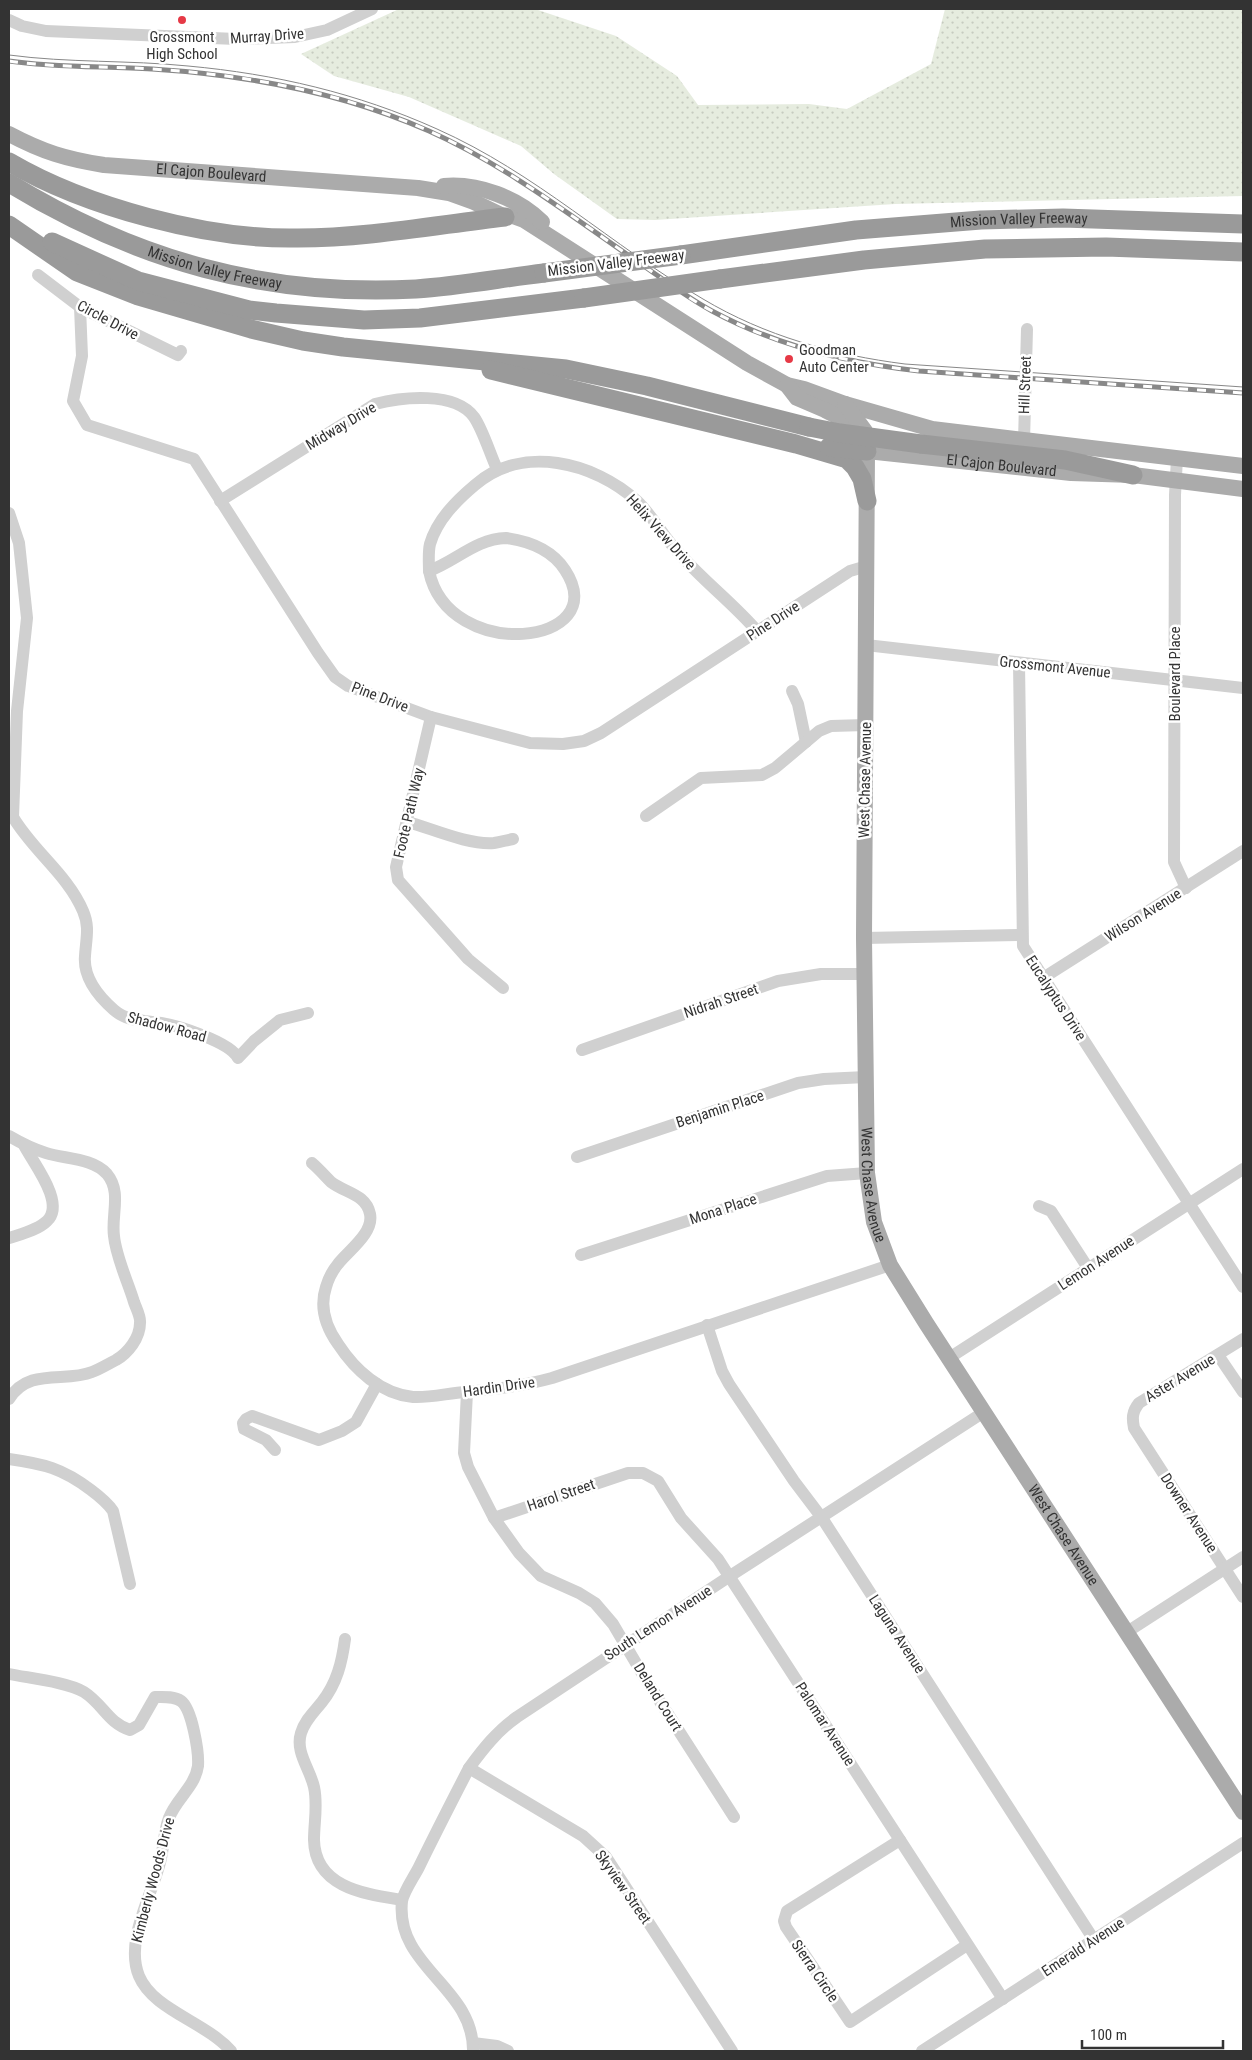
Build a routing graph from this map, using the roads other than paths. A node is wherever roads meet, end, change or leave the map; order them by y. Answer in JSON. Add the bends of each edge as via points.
{"nodes":[{"id":1,"x":372,"y":9,"type":"edge"},
{"id":2,"x":9,"y":20,"type":"edge"},
{"id":3,"x":9,"y":134,"type":"edge"},
{"id":4,"x":9,"y":162,"type":"edge"},
{"id":5,"x":9,"y":183,"type":"edge"},
{"id":6,"x":418,"y":188,"type":"junction"},
{"id":7,"x":504,"y":216,"type":"junction"},
{"id":8,"x":9,"y":220,"type":"edge"},
{"id":9,"x":9,"y":224,"type":"edge"},
{"id":10,"x":1243,"y":224,"type":"edge"},
{"id":11,"x":556,"y":240,"type":"junction"},
{"id":12,"x":1243,"y":252,"type":"edge"},
{"id":13,"x":38,"y":276,"type":"dead end"},
{"id":14,"x":80,"y":307,"type":"junction"},
{"id":15,"x":1027,"y":329,"type":"dead end"},
{"id":16,"x":181,"y":351,"type":"dead end"},
{"id":17,"x":442,"y":357,"type":"junction"},
{"id":18,"x":786,"y":385,"type":"junction"},
{"id":19,"x":845,"y":404,"type":"junction"},
{"id":20,"x":920,"y":435,"type":"junction"},
{"id":21,"x":1024,"y":441,"type":"junction"},
{"id":22,"x":796,"y":444,"type":"junction"},
{"id":23,"x":867,"y":450,"type":"junction"},
{"id":24,"x":1177,"y":458,"type":"junction"},
{"id":25,"x":1243,"y":466,"type":"edge"},
{"id":26,"x":497,"y":470,"type":"junction"},
{"id":27,"x":1132,"y":475,"type":"junction"},
{"id":28,"x":1177,"y":480,"type":"junction"},
{"id":29,"x":1243,"y":489,"type":"edge"},
{"id":30,"x":220,"y":501,"type":"junction"},
{"id":31,"x":867,"y":501,"type":"junction"},
{"id":32,"x":9,"y":513,"type":"edge"},
{"id":33,"x":867,"y":566,"type":"junction"},
{"id":34,"x":430,"y":571,"type":"junction"},
{"id":35,"x":757,"y":631,"type":"junction"},
{"id":36,"x":866,"y":645,"type":"junction"},
{"id":37,"x":1019,"y":663,"type":"junction"},
{"id":38,"x":1174,"y":680,"type":"junction"},
{"id":39,"x":1243,"y":688,"type":"edge"},
{"id":40,"x":792,"y":691,"type":"dead end"},
{"id":41,"x":431,"y":717,"type":"junction"},
{"id":42,"x":866,"y":725,"type":"junction"},
{"id":43,"x":806,"y":742,"type":"junction"},
{"id":44,"x":646,"y":816,"type":"dead end"},
{"id":45,"x":408,"y":822,"type":"junction"},
{"id":46,"x":513,"y":839,"type":"dead end"},
{"id":47,"x":1243,"y":851,"type":"edge"},
{"id":48,"x":1186,"y":888,"type":"junction"},
{"id":49,"x":1022,"y":935,"type":"junction"},
{"id":50,"x":864,"y":938,"type":"junction"},
{"id":51,"x":864,"y":974,"type":"junction"},
{"id":52,"x":1043,"y":978,"type":"junction"},
{"id":53,"x":502,"y":988,"type":"dead end"},
{"id":54,"x":308,"y":1013,"type":"dead end"},
{"id":55,"x":582,"y":1050,"type":"dead end"},
{"id":56,"x":866,"y":1077,"type":"junction"},
{"id":57,"x":9,"y":1136,"type":"edge"},
{"id":58,"x":24,"y":1145,"type":"junction"},
{"id":59,"x":577,"y":1157,"type":"dead end"},
{"id":60,"x":312,"y":1163,"type":"dead end"},
{"id":61,"x":1243,"y":1169,"type":"edge"},
{"id":62,"x":866,"y":1173,"type":"junction"},
{"id":63,"x":1189,"y":1204,"type":"junction"},
{"id":64,"x":1039,"y":1206,"type":"dead end"},
{"id":65,"x":9,"y":1238,"type":"edge"},
{"id":66,"x":581,"y":1255,"type":"dead end"},
{"id":67,"x":890,"y":1265,"type":"junction"},
{"id":68,"x":1088,"y":1268,"type":"junction"},
{"id":69,"x":1243,"y":1287,"type":"edge"},
{"id":70,"x":707,"y":1325,"type":"junction"},
{"id":71,"x":1243,"y":1339,"type":"edge"},
{"id":72,"x":1218,"y":1355,"type":"junction"},
{"id":73,"x":949,"y":1358,"type":"junction"},
{"id":74,"x":377,"y":1384,"type":"junction"},
{"id":75,"x":467,"y":1392,"type":"junction"},
{"id":76,"x":1243,"y":1392,"type":"edge"},
{"id":77,"x":9,"y":1399,"type":"edge"},
{"id":78,"x":984,"y":1412,"type":"junction"},
{"id":79,"x":1134,"y":1428,"type":"joint"},
{"id":80,"x":275,"y":1450,"type":"dead end"},
{"id":81,"x":9,"y":1459,"type":"edge"},
{"id":82,"x":628,"y":1473,"type":"joint"},
{"id":83,"x":494,"y":1518,"type":"junction"},
{"id":84,"x":822,"y":1518,"type":"junction"},
{"id":85,"x":1243,"y":1557,"type":"edge"},
{"id":86,"x":1225,"y":1569,"type":"junction"},
{"id":87,"x":730,"y":1576,"type":"junction"},
{"id":88,"x":130,"y":1584,"type":"dead end"},
{"id":89,"x":1243,"y":1597,"type":"edge"},
{"id":90,"x":1127,"y":1632,"type":"junction"},
{"id":91,"x":345,"y":1639,"type":"dead end"},
{"id":92,"x":625,"y":1645,"type":"junction"},
{"id":93,"x":9,"y":1674,"type":"edge"},
{"id":94,"x":469,"y":1768,"type":"junction"},
{"id":95,"x":1243,"y":1812,"type":"edge"},
{"id":96,"x":734,"y":1817,"type":"dead end"},
{"id":97,"x":900,"y":1840,"type":"junction"},
{"id":98,"x":1243,"y":1843,"type":"edge"},
{"id":99,"x":402,"y":1900,"type":"junction"},
{"id":100,"x":1094,"y":1940,"type":"junction"},
{"id":101,"x":967,"y":1945,"type":"junction"},
{"id":102,"x":1003,"y":1999,"type":"junction"},
{"id":103,"x":473,"y":2047,"type":"edge"},
{"id":104,"x":232,"y":2051,"type":"edge"},
{"id":105,"x":508,"y":2051,"type":"edge"},
{"id":106,"x":732,"y":2051,"type":"edge"},
{"id":107,"x":922,"y":2051,"type":"edge"}],
"edges":[{"from":1,"to":2,"type":"street","name":"Murray Drive","via":[[327,30],[295,37],[236,39],[46,31]]},
{"from":3,"to":6,"type":"main road","name":"El Cajon Boulevard","via":[[37,149],[104,165]]},
{"from":4,"to":7,"type":"highway","via":[[72,193],[120,209],[252,237],[362,235]]},
{"from":5,"to":10,"type":"highway","name":"Mission Valley Freeway","bridge":true,"via":[[42,203],[130,244],[212,272],[326,289],[417,288],[856,230],[981,220],[1062,218]]},
{"from":6,"to":7,"type":"main road","name":"El Cajon Boulevard","via":[[449,193]]},
{"from":6,"to":11,"type":"main road","name":"El Cajon Boulevard","via":[[455,185],[496,194],[531,211]]},
{"from":7,"to":11,"type":"main road","name":"El Cajon Boulevard","via":[[524,220]]},
{"from":8,"to":12,"type":"highway","name":"Mission Valley Freeway","bridge":true,"via":[[138,281],[249,310],[364,320],[420,318],[864,260],[985,249],[1106,247]]},
{"from":9,"to":17,"type":"highway","via":[[77,272],[163,304],[303,341]]},
{"from":11,"to":18,"type":"main road","name":"El Cajon Boulevard"},
{"from":13,"to":14,"type":"street","name":"Circle Drive"},
{"from":14,"to":16,"type":"street","name":"Circle Drive","via":[[178,355]]},
{"from":14,"to":30,"type":"street","name":"Pine Drive","via":[[82,356],[73,401],[87,425],[194,459]]},
{"from":15,"to":21,"type":"street","name":"Hill Street"},
{"from":17,"to":20,"type":"highway","bridge":true,"via":[[576,371],[840,433]]},
{"from":17,"to":22,"type":"highway"},
{"from":18,"to":19,"type":"main road","name":"El Cajon Boulevard","via":[[804,388]]},
{"from":18,"to":23,"type":"main road","name":"El Cajon Boulevard","via":[[797,398],[841,418]]},
{"from":19,"to":20,"type":"main road","name":"El Cajon Boulevard"},
{"from":19,"to":23,"type":"main road","name":"West Chase Avenue","via":[[865,431]]},
{"from":20,"to":21,"type":"main road","name":"El Cajon Boulevard"},
{"from":20,"to":23,"type":"main road","via":[[881,434]]},
{"from":20,"to":27,"type":"highway"},
{"from":21,"to":24,"type":"main road","name":"El Cajon Boulevard"},
{"from":22,"to":23,"type":"highway"},
{"from":22,"to":31,"type":"highway","via":[[847,459],[862,479]]},
{"from":23,"to":27,"type":"main road","name":"El Cajon Boulevard","via":[[1071,473]]},
{"from":23,"to":31,"type":"main road","name":"West Chase Avenue"},
{"from":24,"to":25,"type":"main road","name":"El Cajon Boulevard"},
{"from":24,"to":28,"type":"street","name":"Boulevard Place"},
{"from":26,"to":30,"type":"street","name":"Midway Drive","via":[[474,417],[458,404],[444,399],[395,399],[375,404]]},
{"from":26,"to":34,"type":"street","name":"Helix View Drive","via":[[456,501],[438,525],[430,546]]},
{"from":26,"to":35,"type":"street","name":"Helix View Drive","via":[[515,463],[549,461],[593,472],[617,486],[646,510],[676,550]]},
{"from":27,"to":28,"type":"main road","name":"El Cajon Boulevard"},
{"from":28,"to":29,"type":"main road","name":"El Cajon Boulevard"},
{"from":28,"to":38,"type":"street","name":"Boulevard Place"},
{"from":30,"to":41,"type":"street","name":"Pine Drive","via":[[335,677],[358,691]]},
{"from":31,"to":33,"type":"main road","name":"West Chase Avenue"},
{"from":32,"to":54,"type":"street","name":"Shadow Road","via":[[19,543],[27,618],[17,711],[13,817],[71,889],[83,911],[88,928],[84,957],[86,969],[97,994],[127,1018],[190,1032],[225,1045],[238,1058],[280,1020]]},
{"from":33,"to":35,"type":"street","name":"Pine Drive","via":[[850,571]]},
{"from":33,"to":36,"type":"main road","name":"West Chase Avenue"},
{"from":34,"to":34,"type":"street","name":"Helix View Drive","via":[[432,584],[450,609],[474,625],[503,635],[530,634],[554,626],[566,617],[573,604],[572,586],[561,565],[544,551],[515,539],[486,540]]},
{"from":35,"to":41,"type":"street","name":"Pine Drive","via":[[584,741],[530,743]]},
{"from":36,"to":37,"type":"street","name":"Grossmont Avenue"},
{"from":36,"to":42,"type":"main road","name":"West Chase Avenue"},
{"from":37,"to":38,"type":"street","name":"Grossmont Avenue"},
{"from":37,"to":49,"type":"street","name":"Eucalyptus Drive"},
{"from":38,"to":39,"type":"street","name":"Grossmont Avenue"},
{"from":38,"to":48,"type":"street","name":"Boulevard Place","via":[[1174,862]]},
{"from":40,"to":43,"type":"street"},
{"from":41,"to":45,"type":"street","name":"Foote Path Way"},
{"from":42,"to":43,"type":"street","via":[[831,726]]},
{"from":42,"to":50,"type":"main road","name":"West Chase Avenue"},
{"from":43,"to":44,"type":"street","via":[[762,775],[701,778]]},
{"from":45,"to":46,"type":"street","via":[[484,842]]},
{"from":45,"to":53,"type":"street","name":"Foote Path Way","via":[[396,867],[398,880],[468,959]]},
{"from":47,"to":48,"type":"street","name":"Wilson Avenue"},
{"from":48,"to":52,"type":"street","name":"Wilson Avenue"},
{"from":49,"to":50,"type":"street"},
{"from":49,"to":52,"type":"street","name":"Eucalyptus Drive","via":[[1023,946]]},
{"from":50,"to":51,"type":"main road","name":"West Chase Avenue"},
{"from":51,"to":55,"type":"street","name":"Nidrah Street","via":[[821,974],[778,981]]},
{"from":51,"to":56,"type":"main road","name":"West Chase Avenue"},
{"from":52,"to":63,"type":"street","name":"Eucalyptus Drive"},
{"from":56,"to":59,"type":"street","name":"Benjamin Place","via":[[798,1083]]},
{"from":56,"to":62,"type":"main road","name":"West Chase Avenue"},
{"from":57,"to":58,"type":"street"},
{"from":58,"to":65,"type":"street","via":[[53,1198],[54,1208],[44,1223]]},
{"from":58,"to":77,"type":"street","via":[[48,1154],[68,1156],[106,1173],[114,1186],[114,1238],[141,1322],[134,1342],[116,1360],[91,1373],[38,1379],[21,1386]]},
{"from":60,"to":74,"type":"street","name":"Hardin Drive","via":[[332,1183],[362,1198],[371,1216],[366,1231],[336,1266],[323,1299],[327,1329],[349,1360]]},
{"from":61,"to":63,"type":"street","name":"Lemon Avenue"},
{"from":62,"to":66,"type":"street","name":"Mona Place","via":[[827,1176]]},
{"from":62,"to":67,"type":"main road","name":"West Chase Avenue","via":[[874,1222]]},
{"from":63,"to":68,"type":"street","name":"Lemon Avenue"},
{"from":63,"to":69,"type":"street","name":"Eucalyptus Drive"},
{"from":64,"to":68,"type":"street","via":[[1051,1211]]},
{"from":67,"to":70,"type":"street","name":"Hardin Drive"},
{"from":67,"to":73,"type":"main road","name":"West Chase Avenue"},
{"from":68,"to":73,"type":"street","name":"Lemon Avenue"},
{"from":70,"to":75,"type":"street","name":"Hardin Drive","via":[[552,1378]]},
{"from":70,"to":84,"type":"street","name":"Laguna Avenue","via":[[729,1384]]},
{"from":71,"to":72,"type":"street","name":"Aster Avenue"},
{"from":72,"to":76,"type":"street"},
{"from":72,"to":79,"type":"street","name":"Aster Avenue","via":[[1139,1403],[1133,1412]]},
{"from":73,"to":78,"type":"main road","name":"West Chase Avenue"},
{"from":74,"to":75,"type":"street","name":"Hardin Drive","via":[[413,1397]]},
{"from":74,"to":80,"type":"street","via":[[356,1422],[320,1440],[252,1416],[246,1419],[244,1429],[266,1440]]},
{"from":75,"to":83,"type":"street","name":"Deland Court","via":[[464,1453]]},
{"from":78,"to":84,"type":"street","name":"South Lemon Avenue"},
{"from":78,"to":90,"type":"main road","name":"West Chase Avenue"},
{"from":79,"to":86,"type":"street","name":"Downer Avenue"},
{"from":81,"to":88,"type":"street","via":[[56,1468],[73,1476],[107,1502]]},
{"from":82,"to":83,"type":"street","name":"Harol Street"},
{"from":82,"to":87,"type":"street","name":"Palomar Avenue","via":[[643,1473],[658,1481],[681,1518]]},
{"from":83,"to":92,"type":"street","name":"Deland Court","via":[[519,1553],[541,1576],[595,1603]]},
{"from":84,"to":87,"type":"street","name":"South Lemon Avenue"},
{"from":84,"to":100,"type":"street","name":"Laguna Avenue"},
{"from":85,"to":86,"type":"street"},
{"from":86,"to":89,"type":"street","name":"Downer Avenue"},
{"from":86,"to":90,"type":"street"},
{"from":87,"to":92,"type":"street","name":"South Lemon Avenue"},
{"from":87,"to":97,"type":"street","name":"Palomar Avenue"},
{"from":90,"to":95,"type":"main road","name":"West Chase Avenue"},
{"from":91,"to":99,"type":"street","via":[[337,1678],[323,1701],[310,1714],[301,1734],[301,1754],[314,1787],[314,1842],[323,1868],[340,1885],[362,1893]]},
{"from":92,"to":94,"type":"street","name":"South Lemon Avenue","via":[[512,1720],[497,1732]]},
{"from":92,"to":96,"type":"street","name":"Deland Court"},
{"from":93,"to":104,"type":"street","name":"Kimberly Woods Drive","via":[[82,1691],[118,1726],[130,1730],[139,1724],[155,1698],[180,1700],[186,1707],[198,1766],[191,1786],[174,1806],[168,1820],[134,1959],[139,1976],[153,1997],[213,2033]]},
{"from":94,"to":99,"type":"street","name":"South Lemon Avenue"},
{"from":94,"to":106,"type":"street","name":"Skyview Street","via":[[583,1836],[601,1852]]},
{"from":97,"to":101,"type":"street","name":"Palomar Avenue"},
{"from":97,"to":101,"type":"street","name":"Sierra Circle","via":[[787,1910],[786,1927],[850,2022]]},
{"from":98,"to":100,"type":"street","name":"Emerald Avenue"},
{"from":99,"to":103,"type":"street","via":[[406,1938],[420,1960],[458,2004],[468,2021]]},
{"from":100,"to":102,"type":"street","name":"Emerald Avenue"},
{"from":101,"to":102,"type":"street","name":"Palomar Avenue"},
{"from":102,"to":107,"type":"street","name":"Emerald Avenue"},
{"from":103,"to":105,"type":"street","via":[[497,2046]]}]}
